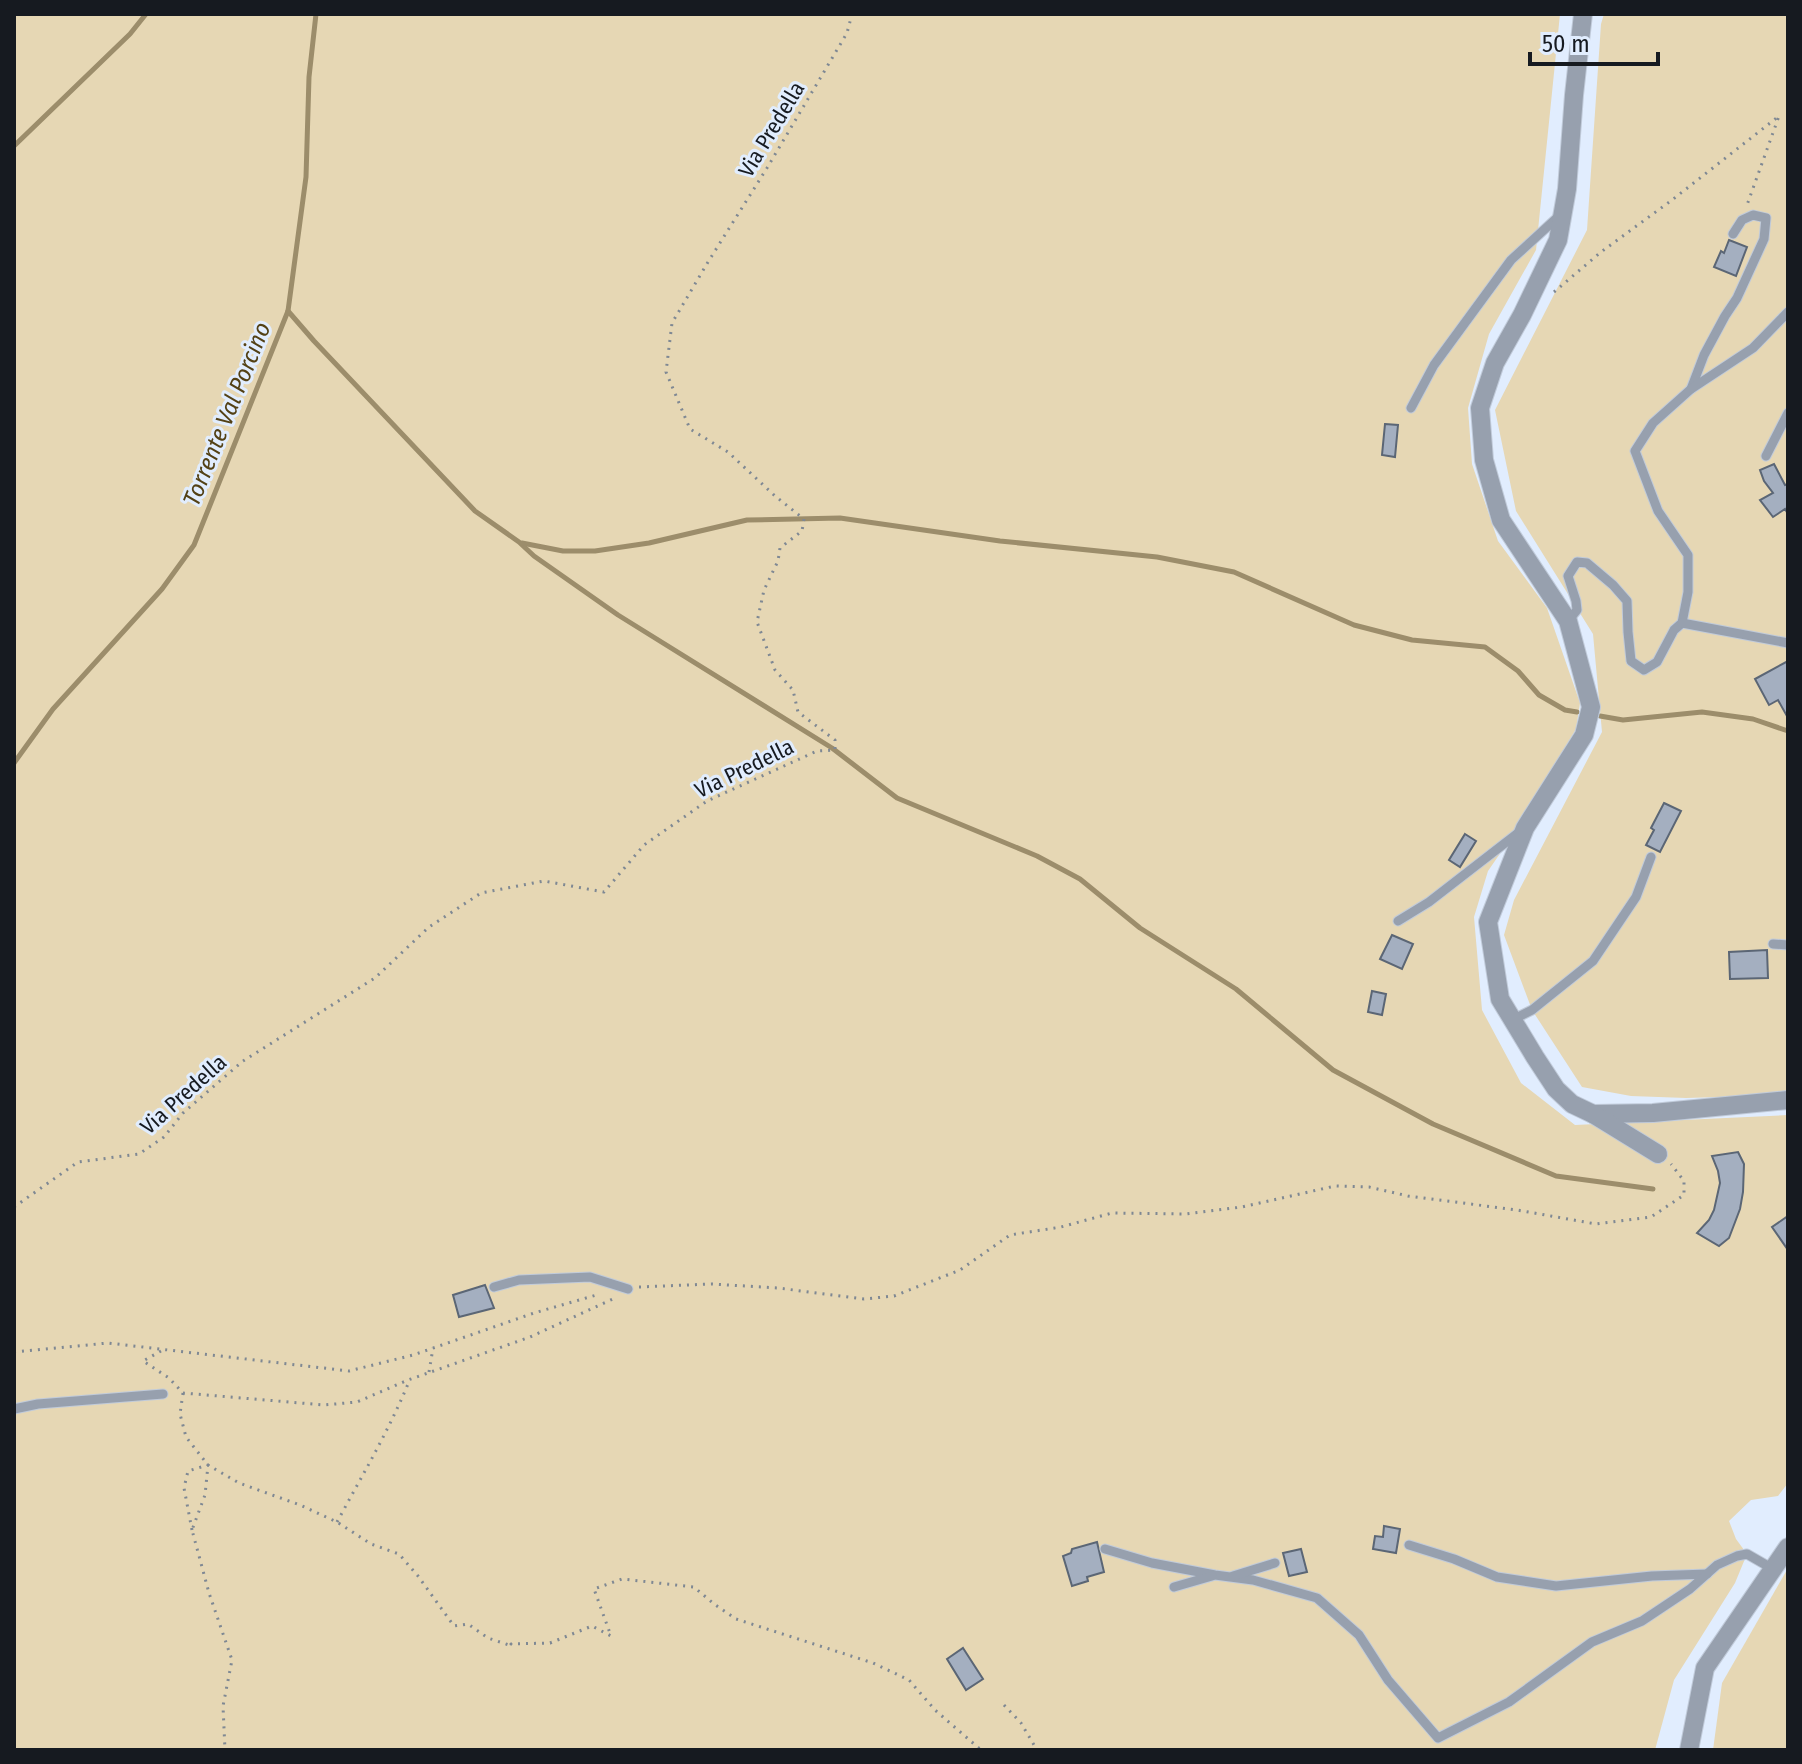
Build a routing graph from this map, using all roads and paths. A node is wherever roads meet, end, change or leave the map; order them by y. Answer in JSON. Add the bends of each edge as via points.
{"nodes":[{"id":1,"x":852,"y":14,"type":"edge"},
{"id":2,"x":1583,"y":14,"type":"edge"},
{"id":3,"x":1564,"y":212,"type":"junction"},
{"id":4,"x":1742,"y":220,"type":"junction"},
{"id":5,"x":1733,"y":234,"type":"dead end"},
{"id":6,"x":1554,"y":291,"type":"dead end"},
{"id":7,"x":1788,"y":312,"type":"edge"},
{"id":8,"x":1691,"y":389,"type":"junction"},
{"id":9,"x":1411,"y":408,"type":"dead end"},
{"id":10,"x":1788,"y":413,"type":"edge"},
{"id":11,"x":1766,"y":456,"type":"dead end"},
{"id":12,"x":1568,"y":621,"type":"junction"},
{"id":13,"x":1682,"y":623,"type":"junction"},
{"id":14,"x":1788,"y":643,"type":"edge"},
{"id":15,"x":1525,"y":828,"type":"junction"},
{"id":16,"x":1651,"y":857,"type":"dead end"},
{"id":17,"x":1398,"y":921,"type":"dead end"},
{"id":18,"x":1773,"y":944,"type":"dead end"},
{"id":19,"x":1788,"y":945,"type":"edge"},
{"id":20,"x":1512,"y":1020,"type":"junction"},
{"id":21,"x":1788,"y":1100,"type":"edge"},
{"id":22,"x":1593,"y":1114,"type":"junction"},
{"id":23,"x":1658,"y":1154,"type":"dead end"},
{"id":24,"x":1684,"y":1181,"type":"dead end"},
{"id":25,"x":14,"y":1207,"type":"edge"},
{"id":26,"x":494,"y":1287,"type":"dead end"},
{"id":27,"x":628,"y":1289,"type":"junction"},
{"id":28,"x":433,"y":1348,"type":"junction"},
{"id":29,"x":164,"y":1350,"type":"junction"},
{"id":30,"x":14,"y":1352,"type":"edge"},
{"id":31,"x":429,"y":1373,"type":"junction"},
{"id":32,"x":408,"y":1380,"type":"junction"},
{"id":33,"x":183,"y":1393,"type":"junction"},
{"id":34,"x":163,"y":1394,"type":"dead end"},
{"id":35,"x":14,"y":1409,"type":"edge"},
{"id":36,"x":208,"y":1465,"type":"junction"},
{"id":37,"x":337,"y":1522,"type":"junction"},
{"id":38,"x":192,"y":1530,"type":"junction"},
{"id":39,"x":1409,"y":1545,"type":"dead end"},
{"id":40,"x":1788,"y":1547,"type":"edge"},
{"id":41,"x":1105,"y":1549,"type":"dead end"},
{"id":42,"x":1275,"y":1563,"type":"dead end"},
{"id":43,"x":1773,"y":1569,"type":"junction"},
{"id":44,"x":1707,"y":1574,"type":"junction"},
{"id":45,"x":1215,"y":1575,"type":"junction"},
{"id":46,"x":1230,"y":1577,"type":"junction"},
{"id":47,"x":1174,"y":1587,"type":"dead end"},
{"id":48,"x":1004,"y":1705,"type":"dead end"},
{"id":49,"x":225,"y":1750,"type":"edge"},
{"id":50,"x":981,"y":1750,"type":"edge"},
{"id":51,"x":1037,"y":1750,"type":"edge"},
{"id":52,"x":1689,"y":1750,"type":"edge"}],
"edges":[{"from":1,"to":25,"type":"path","name":"Via Predella","via":[[847,33],[672,323],[666,372],[690,429],[728,452],[804,519],[802,531],[780,548],[757,622],[775,670],[793,690],[798,712],[835,740],[835,750],[817,751],[707,801],[644,845],[604,892],[544,881],[481,893],[429,927],[375,978],[243,1061],[139,1154],[78,1162]]},
{"from":2,"to":3,"type":"street"},
{"from":3,"to":9,"type":"lane","via":[[1511,260],[1434,365]]},
{"from":3,"to":12,"type":"street","via":[[1558,240],[1495,363],[1480,408],[1484,460],[1501,520]]},
{"from":4,"to":5,"type":"lane"},
{"from":4,"to":6,"type":"path","via":[[1779,116]]},
{"from":4,"to":8,"type":"lane","via":[[1753,215],[1766,218],[1764,239]]},
{"from":7,"to":8,"type":"lane","via":[[1753,348]]},
{"from":8,"to":13,"type":"lane","via":[[1653,423],[1635,451],[1658,511],[1688,555]]},
{"from":10,"to":11,"type":"lane"},
{"from":12,"to":13,"type":"lane","via":[[1577,610],[1568,576],[1577,562],[1587,563],[1627,601],[1631,661],[1644,670],[1657,662]]},
{"from":12,"to":15,"type":"street","via":[[1591,707],[1584,735]]},
{"from":13,"to":14,"type":"lane"},
{"from":15,"to":17,"type":"lane"},
{"from":15,"to":20,"type":"street","via":[[1488,922],[1500,999]]},
{"from":16,"to":20,"type":"lane","via":[[1636,897],[1593,961]]},
{"from":18,"to":19,"type":"lane"},
{"from":20,"to":22,"type":"street","via":[[1556,1089]]},
{"from":21,"to":22,"type":"street"},
{"from":22,"to":23,"type":"street"},
{"from":24,"to":27,"type":"path","via":[[1684,1195],[1651,1217],[1596,1224],[1335,1186],[1186,1214],[1112,1213],[1010,1235],[960,1270],[894,1296],[864,1299],[712,1284]]},
{"from":26,"to":27,"type":"lane","via":[[519,1280],[590,1277]]},
{"from":27,"to":28,"type":"path","via":[[534,1313]]},
{"from":27,"to":31,"type":"path","via":[[530,1337]]},
{"from":28,"to":29,"type":"path","via":[[349,1371]]},
{"from":28,"to":31,"type":"path"},
{"from":29,"to":30,"type":"path","via":[[108,1343]]},
{"from":29,"to":33,"type":"path","via":[[143,1361]]},
{"from":31,"to":32,"type":"path"},
{"from":32,"to":33,"type":"path","via":[[357,1402],[324,1405]]},
{"from":32,"to":37,"type":"path","via":[[388,1430]]},
{"from":33,"to":36,"type":"path","via":[[180,1414],[186,1437]]},
{"from":34,"to":35,"type":"lane"},
{"from":36,"to":37,"type":"path"},
{"from":36,"to":38,"type":"path","via":[[205,1495]]},
{"from":36,"to":38,"type":"path","via":[[188,1471],[184,1488]]},
{"from":37,"to":50,"type":"path","via":[[399,1554],[454,1626],[468,1624],[512,1646],[550,1643],[592,1626],[611,1636],[594,1589],[622,1579],[694,1587],[736,1619],[873,1663],[909,1680]]},
{"from":38,"to":49,"type":"path","via":[[232,1660],[223,1706]]},
{"from":39,"to":44,"type":"lane","via":[[1497,1577],[1556,1586]]},
{"from":40,"to":43,"type":"street"},
{"from":41,"to":45,"type":"lane"},
{"from":42,"to":46,"type":"lane"},
{"from":43,"to":44,"type":"lane","via":[[1747,1554]]},
{"from":43,"to":52,"type":"street","via":[[1705,1668]]},
{"from":44,"to":46,"type":"lane","via":[[1642,1621],[1592,1642],[1509,1702],[1438,1738],[1388,1680],[1359,1635],[1317,1598]]},
{"from":45,"to":46,"type":"lane"},
{"from":45,"to":47,"type":"lane"},
{"from":48,"to":51,"type":"path"}]}
